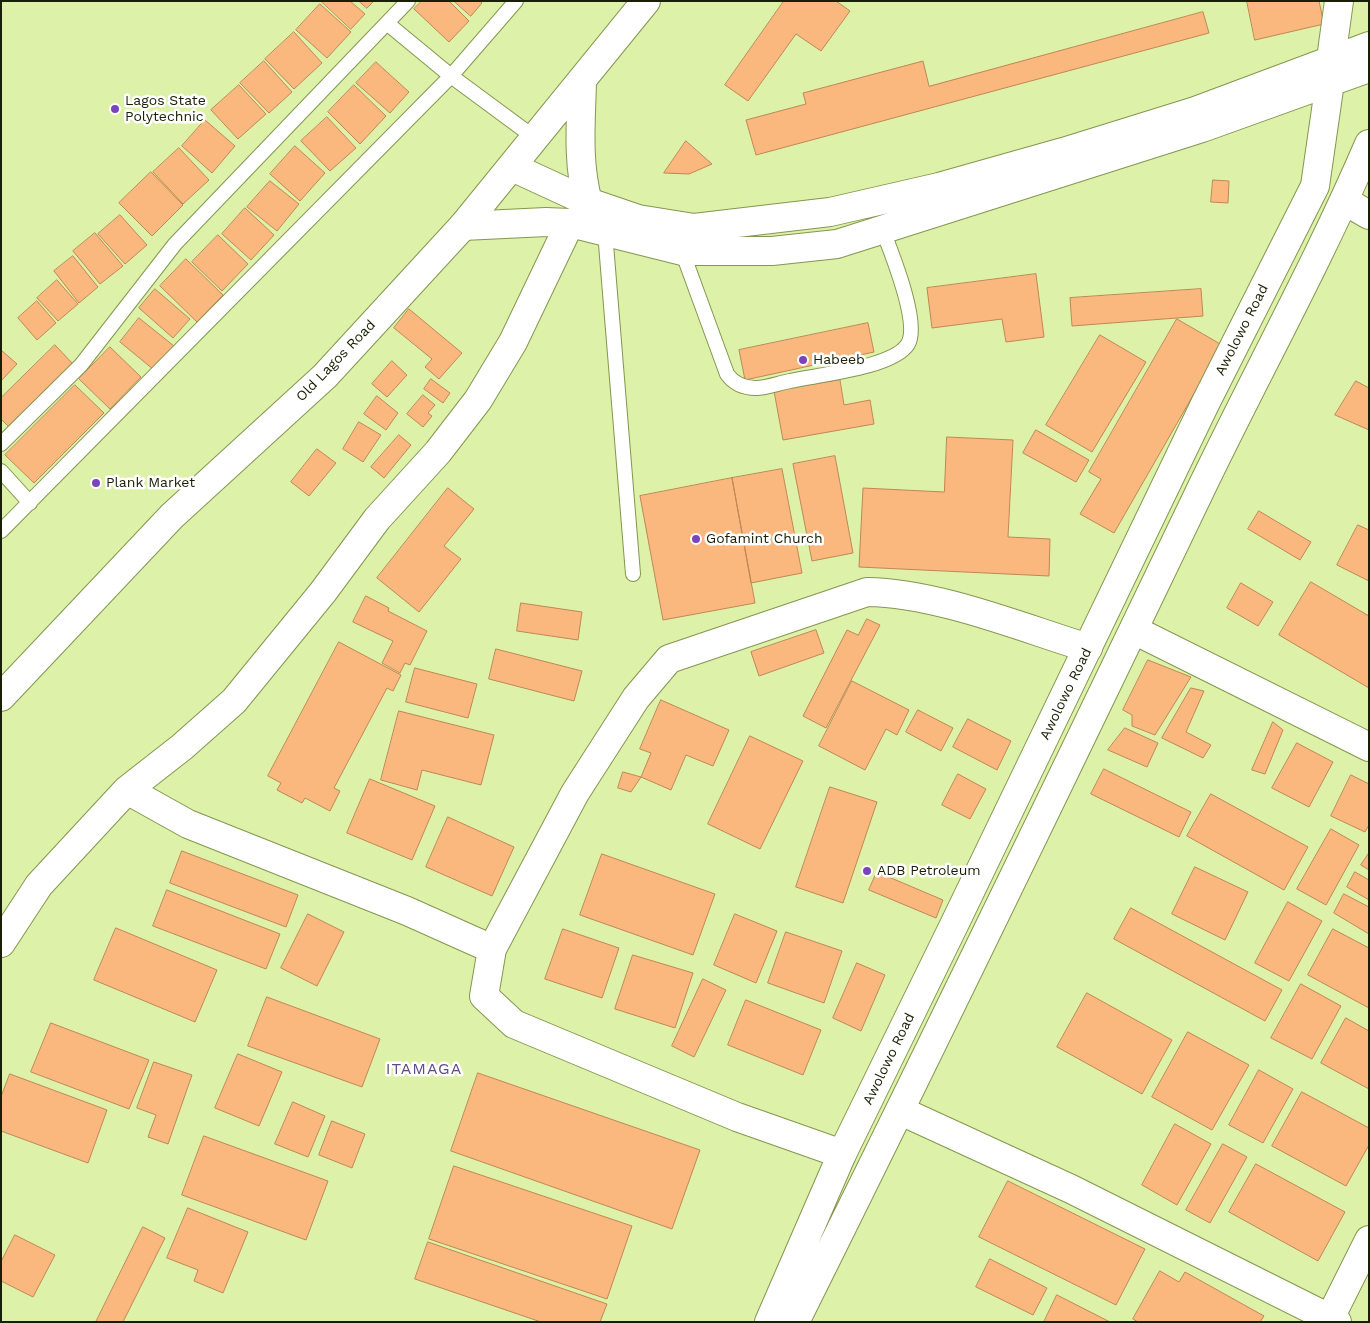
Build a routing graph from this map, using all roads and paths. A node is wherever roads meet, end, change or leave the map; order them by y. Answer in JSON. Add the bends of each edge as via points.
{"nodes":[{"id":1,"x":408,"y":1,"type":"edge"},
{"id":2,"x":516,"y":1,"type":"edge"},
{"id":3,"x":646,"y":1,"type":"edge"},
{"id":4,"x":1339,"y":1,"type":"edge"},
{"id":5,"x":388,"y":24,"type":"junction"},
{"id":6,"x":1369,"y":46,"type":"edge"},
{"id":7,"x":1369,"y":68,"type":"edge"},
{"id":8,"x":1330,"y":71,"type":"junction"},
{"id":9,"x":451,"y":76,"type":"junction"},
{"id":10,"x":582,"y":82,"type":"junction"},
{"id":11,"x":535,"y":138,"type":"junction"},
{"id":12,"x":1369,"y":144,"type":"edge"},
{"id":13,"x":512,"y":167,"type":"junction"},
{"id":14,"x":1345,"y":201,"type":"junction"},
{"id":15,"x":588,"y":202,"type":"junction"},
{"id":16,"x":1369,"y":215,"type":"edge"},
{"id":17,"x":570,"y":223,"type":"junction"},
{"id":18,"x":463,"y":226,"type":"junction"},
{"id":19,"x":883,"y":231,"type":"junction"},
{"id":20,"x":605,"y":232,"type":"junction"},
{"id":21,"x":682,"y":251,"type":"junction"},
{"id":22,"x":1,"y":444,"type":"edge"},
{"id":23,"x":1,"y":472,"type":"edge"},
{"id":24,"x":30,"y":502,"type":"junction"},
{"id":25,"x":1,"y":531,"type":"edge"},
{"id":26,"x":634,"y":574,"type":"dead end"},
{"id":27,"x":1134,"y":630,"type":"junction"},
{"id":28,"x":1088,"y":648,"type":"junction"},
{"id":29,"x":1,"y":697,"type":"edge"},
{"id":30,"x":1369,"y":747,"type":"edge"},
{"id":31,"x":127,"y":790,"type":"junction"},
{"id":32,"x":1,"y":944,"type":"edge"},
{"id":33,"x":492,"y":949,"type":"junction"},
{"id":34,"x":901,"y":1111,"type":"junction"},
{"id":35,"x":842,"y":1154,"type":"junction"},
{"id":36,"x":1369,"y":1240,"type":"edge"},
{"id":37,"x":1331,"y":1321,"type":"edge"},
{"id":38,"x":769,"y":1322,"type":"edge"},
{"id":39,"x":795,"y":1322,"type":"edge"}],
"edges":[{"from":1,"to":5,"type":"lane"},
{"from":2,"to":9,"type":"lane"},
{"from":3,"to":10,"type":"main road","name":"Old Lagos Road"},
{"from":4,"to":8,"type":"main road","name":"Awolowo Road"},
{"from":5,"to":9,"type":"lane"},
{"from":5,"to":22,"type":"lane","via":[[175,244],[81,365]]},
{"from":6,"to":8,"type":"main road"},
{"from":7,"to":8,"type":"main road"},
{"from":8,"to":15,"type":"main road","via":[[939,187],[830,212],[694,228],[638,219]]},
{"from":8,"to":19,"type":"main road","via":[[1202,128]]},
{"from":8,"to":28,"type":"main road","name":"Awolowo Road","via":[[1315,186],[1205,404]]},
{"from":9,"to":11,"type":"lane"},
{"from":9,"to":24,"type":"lane"},
{"from":10,"to":11,"type":"main road","name":"Old Lagos Road"},
{"from":10,"to":15,"type":"main road","via":[[580,142],[582,179]]},
{"from":11,"to":13,"type":"main road","name":"Old Lagos Road"},
{"from":12,"to":14,"type":"main road"},
{"from":13,"to":15,"type":"main road"},
{"from":13,"to":18,"type":"main road","name":"Old Lagos Road"},
{"from":14,"to":16,"type":"main road"},
{"from":14,"to":27,"type":"main road","via":[[1235,418]]},
{"from":17,"to":18,"type":"main road"},
{"from":17,"to":20,"type":"main road"},
{"from":17,"to":31,"type":"main road","via":[[513,342],[478,400],[438,452],[377,519],[323,592],[234,701]]},
{"from":18,"to":29,"type":"main road","name":"Old Lagos Road","via":[[325,376],[172,516]]},
{"from":19,"to":21,"type":"main road","via":[[837,244],[772,252]]},
{"from":19,"to":21,"type":"lane","via":[[898,271],[912,327],[907,344],[888,359],[758,388],[733,382],[727,374]]},
{"from":20,"to":21,"type":"main road"},
{"from":20,"to":26,"type":"lane"},
{"from":23,"to":24,"type":"lane"},
{"from":24,"to":25,"type":"lane"},
{"from":27,"to":30,"type":"main road"},
{"from":27,"to":34,"type":"main road"},
{"from":28,"to":33,"type":"main road","via":[[939,602],[893,593],[867,592],[669,659],[636,698],[575,793]]},
{"from":28,"to":35,"type":"main road","name":"Awolowo Road"},
{"from":31,"to":32,"type":"main road","via":[[39,886]]},
{"from":31,"to":33,"type":"main road","via":[[188,824],[407,911]]},
{"from":33,"to":35,"type":"main road","via":[[484,996],[514,1024],[736,1117]]},
{"from":34,"to":37,"type":"main road","via":[[1071,1189]]},
{"from":34,"to":39,"type":"main road"},
{"from":35,"to":38,"type":"main road","name":"Awolowo Road"},
{"from":36,"to":37,"type":"main road"}]}
